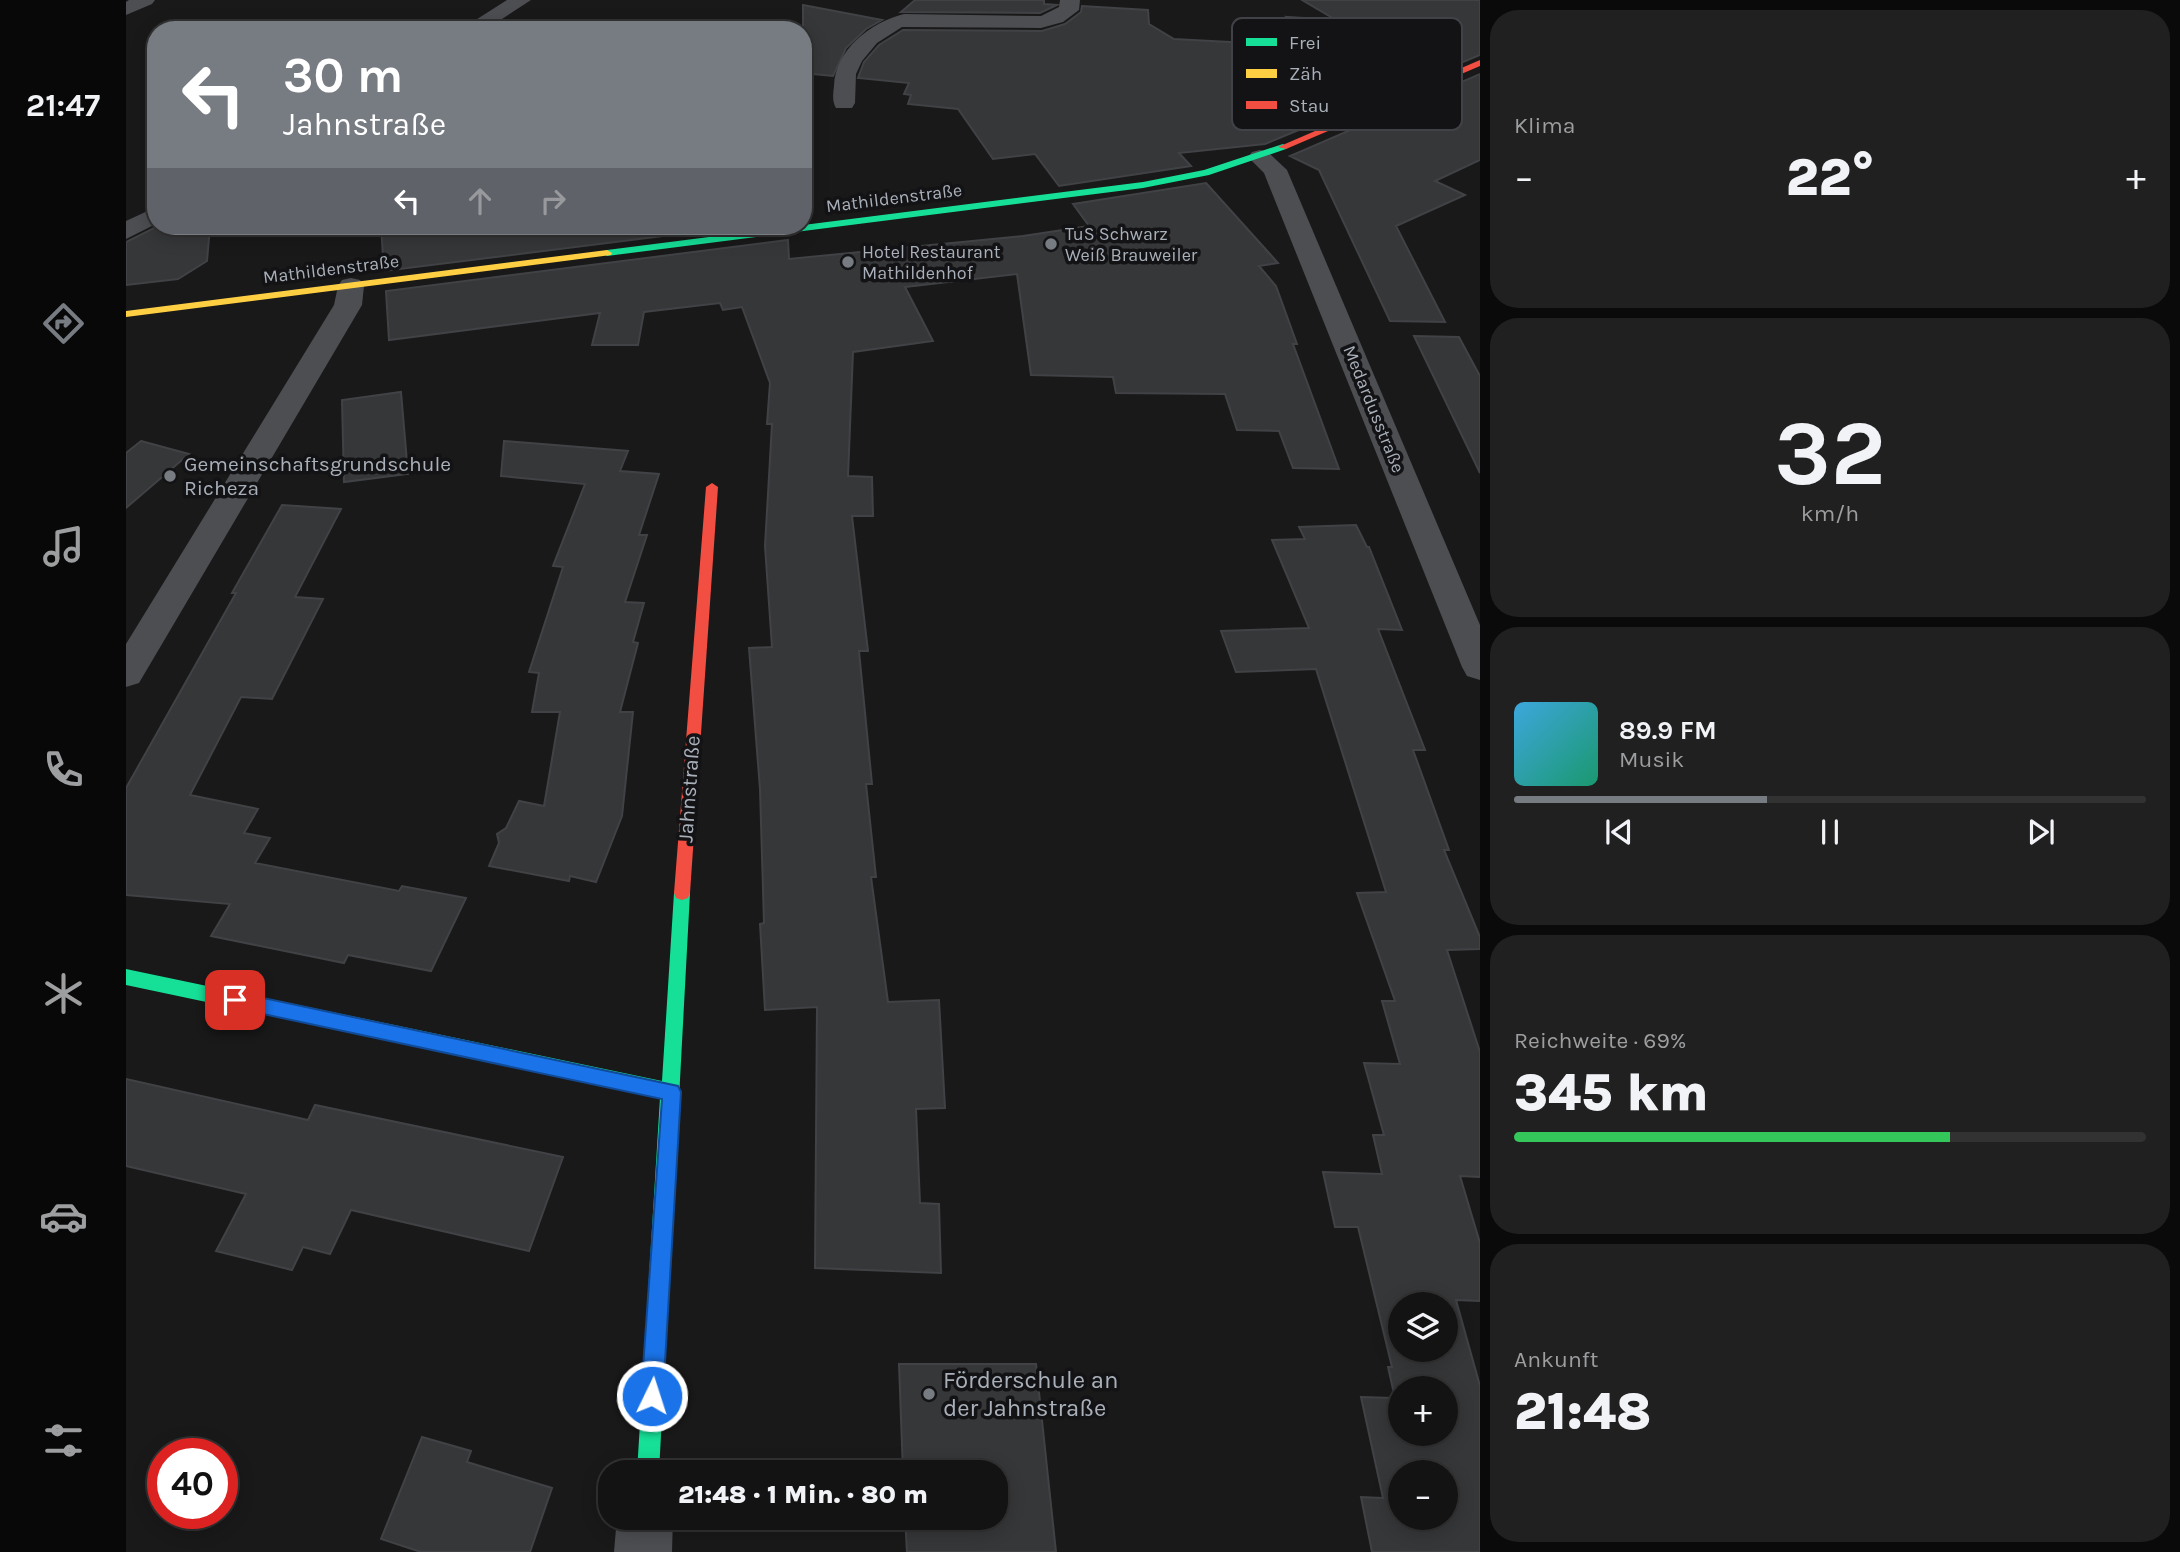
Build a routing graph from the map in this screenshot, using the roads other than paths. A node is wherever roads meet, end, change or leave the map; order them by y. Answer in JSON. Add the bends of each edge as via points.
{"nodes":[{"id":1,"x":145,"y":0,"type":"edge"},
{"id":2,"x":521,"y":0,"type":"edge"},
{"id":3,"x":1070,"y":0,"type":"edge"},
{"id":4,"x":126,"y":9,"type":"edge"},
{"id":5,"x":485,"y":21,"type":"edge"},
{"id":6,"x":1480,"y":63,"type":"edge"},
{"id":7,"x":1462,"y":71,"type":"edge"},
{"id":8,"x":844,"y":103,"type":"dead end"},
{"id":9,"x":1321,"y":130,"type":"edge"},
{"id":10,"x":1259,"y":156,"type":"junction"},
{"id":11,"x":147,"y":219,"type":"edge"},
{"id":12,"x":812,"y":227,"type":"edge"},
{"id":13,"x":126,"y":231,"type":"edge"},
{"id":14,"x":751,"y":235,"type":"edge"},
{"id":15,"x":351,"y":286,"type":"junction"},
{"id":16,"x":126,"y":314,"type":"edge"},
{"id":17,"x":712,"y":486,"type":"dead end"},
{"id":18,"x":1480,"y":667,"type":"edge"},
{"id":19,"x":126,"y":674,"type":"edge"},
{"id":20,"x":126,"y":977,"type":"edge"},
{"id":21,"x":672,"y":1092,"type":"junction"},
{"id":22,"x":649,"y":1460,"type":"edge"},
{"id":23,"x":644,"y":1530,"type":"edge"},
{"id":24,"x":643,"y":1552,"type":"edge"}],
"edges":[{"from":1,"to":4,"type":"street"},
{"from":2,"to":5,"type":"street"},
{"from":3,"to":8,"type":"street","via":[[1069,10],[1041,22],[904,20],[889,24],[871,35],[846,72]]},
{"from":6,"to":7,"type":"street","name":"Mathildenstraße"},
{"from":9,"to":10,"type":"street","name":"Mathildenstraße"},
{"from":10,"to":12,"type":"street","name":"Mathildenstraße","via":[[1206,173],[1143,185]]},
{"from":10,"to":18,"type":"street","name":"Medardusstraße","via":[[1275,170]]},
{"from":11,"to":13,"type":"street"},
{"from":14,"to":15,"type":"street","name":"Mathildenstraße"},
{"from":15,"to":16,"type":"street","name":"Mathildenstraße"},
{"from":15,"to":19,"type":"street","via":[[348,305]]},
{"from":17,"to":21,"type":"street","name":"Jahnstraße","via":[[680,914]]},
{"from":20,"to":21,"type":"street"},
{"from":21,"to":22,"type":"street","name":"Jahnstraße"},
{"from":23,"to":24,"type":"street"}]}
